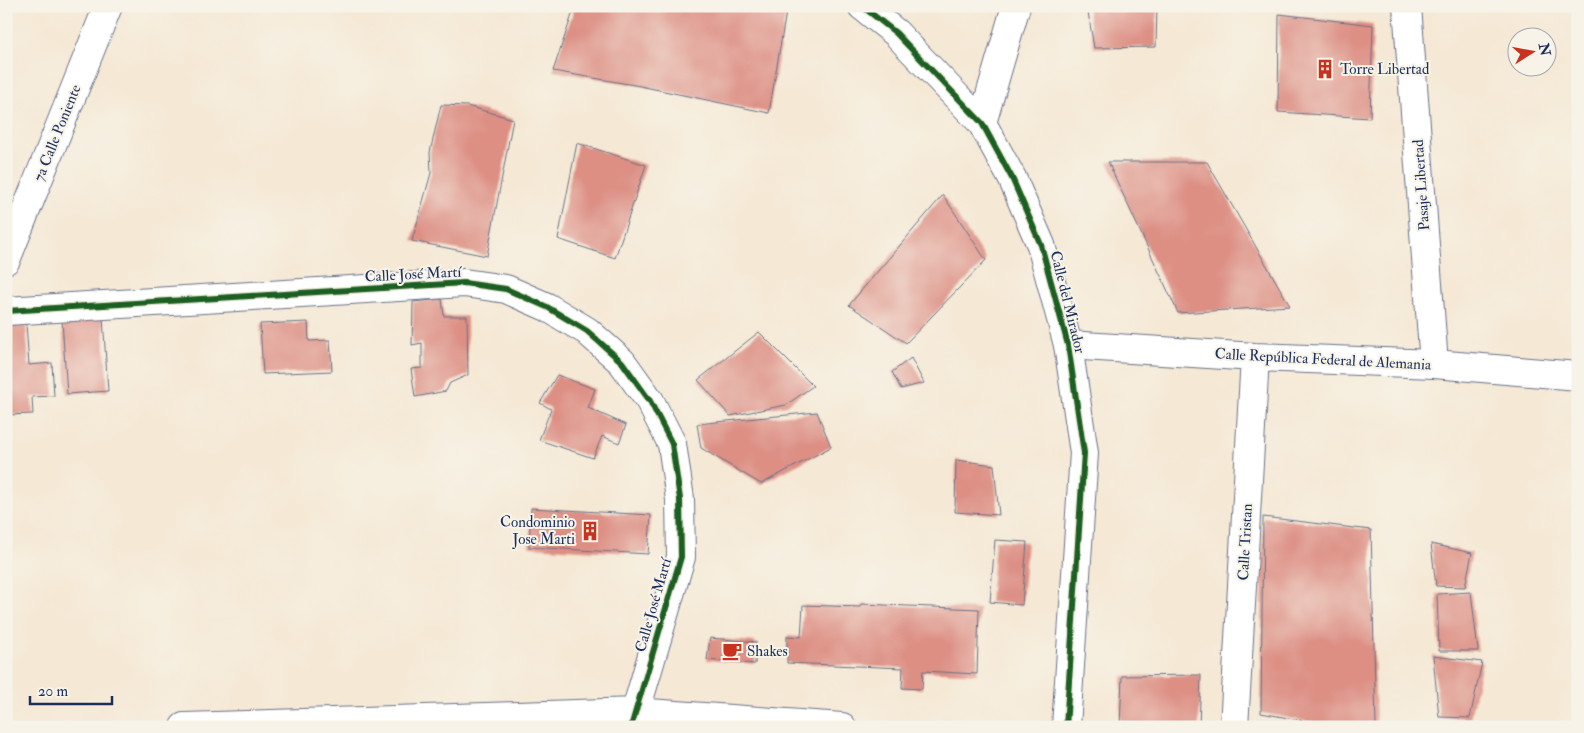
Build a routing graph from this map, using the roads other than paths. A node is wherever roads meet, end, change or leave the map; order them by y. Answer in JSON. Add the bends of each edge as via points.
{"nodes":[{"id":1,"x":108,"y":6,"type":"edge"},
{"id":2,"x":862,"y":6,"type":"edge"},
{"id":3,"x":1016,"y":6,"type":"edge"},
{"id":4,"x":1407,"y":6,"type":"edge"},
{"id":5,"x":982,"y":123,"type":"junction"},
{"id":6,"x":6,"y":260,"type":"edge"},
{"id":7,"x":6,"y":311,"type":"edge"},
{"id":8,"x":1068,"y":345,"type":"junction"},
{"id":9,"x":1255,"y":356,"type":"junction"},
{"id":10,"x":1434,"y":364,"type":"junction"},
{"id":11,"x":1578,"y":376,"type":"edge"},
{"id":12,"x":633,"y":720,"type":"edge"},
{"id":13,"x":202,"y":726,"type":"edge"},
{"id":14,"x":184,"y":727,"type":"edge"},
{"id":15,"x":842,"y":727,"type":"edge"},
{"id":16,"x":1066,"y":727,"type":"edge"},
{"id":17,"x":1234,"y":727,"type":"edge"}],
"edges":[{"from":1,"to":6,"type":"street","name":"7a Calle Poniente"},
{"from":2,"to":5,"type":"street","name":"Calle del Mirador","via":[[896,33]]},
{"from":3,"to":5,"type":"street"},
{"from":4,"to":10,"type":"street","name":"Pasaje Libertad"},
{"from":5,"to":8,"type":"street","name":"Calle del Mirador","via":[[1012,178],[1041,245]]},
{"from":7,"to":12,"type":"street","name":"Calle José Martí","via":[[464,283],[506,289],[548,307],[587,331],[622,362],[650,401],[672,444],[680,499],[681,557]]},
{"from":8,"to":9,"type":"street","name":"Calle República Federal de Alemania"},
{"from":8,"to":16,"type":"street","name":"Calle del Mirador","via":[[1084,453]]},
{"from":9,"to":10,"type":"street","name":"Calle República Federal de Alemania"},
{"from":9,"to":17,"type":"street","name":"Calle Tristan"},
{"from":10,"to":11,"type":"street","name":"Calle República Federal de Alemania"},
{"from":12,"to":13,"type":"street"},
{"from":12,"to":15,"type":"street"},
{"from":13,"to":14,"type":"street"}]}
